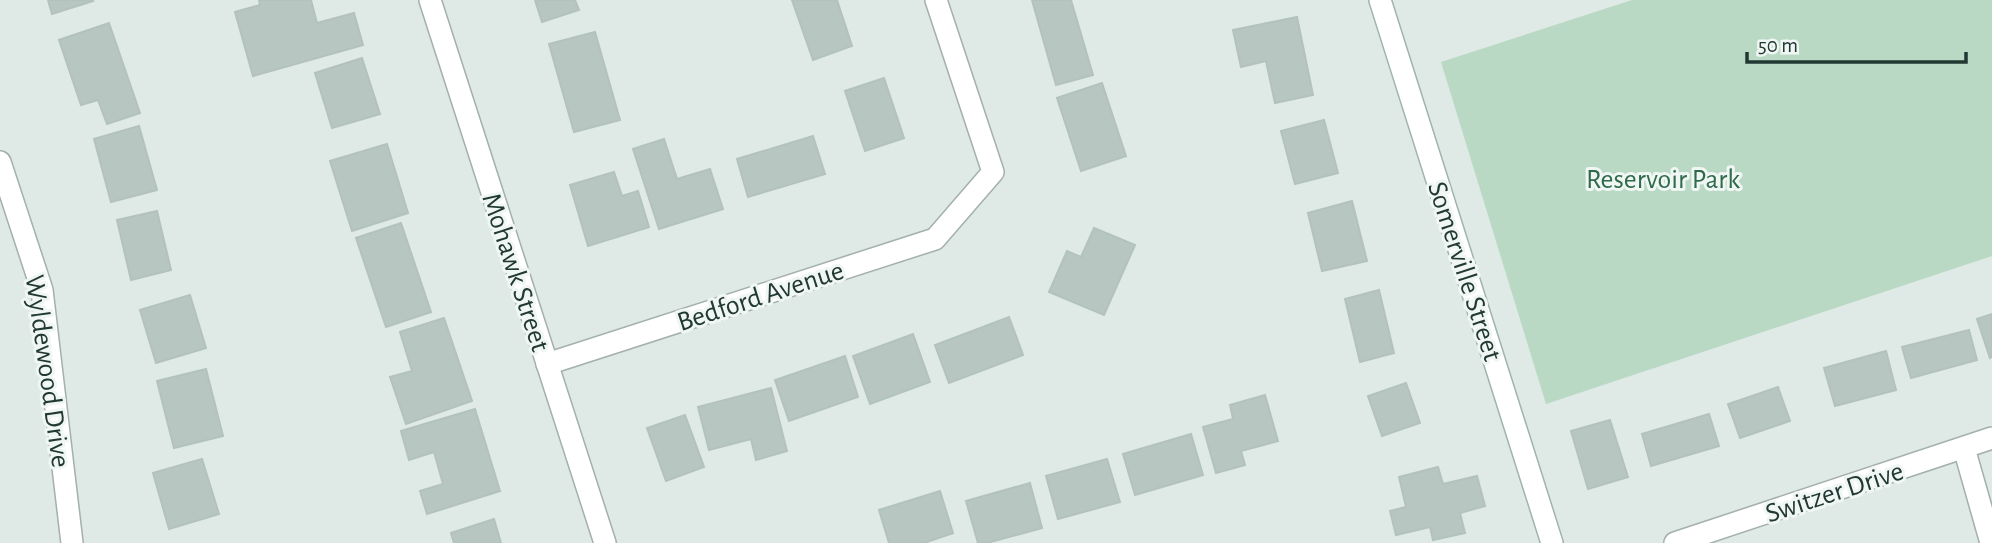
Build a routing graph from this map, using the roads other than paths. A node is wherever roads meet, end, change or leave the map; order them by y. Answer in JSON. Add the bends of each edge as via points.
{"nodes":[{"id":1,"x":430,"y":0,"type":"edge"},
{"id":2,"x":936,"y":0,"type":"edge"},
{"id":3,"x":1380,"y":0,"type":"edge"},
{"id":4,"x":0,"y":162,"type":"edge"},
{"id":5,"x":547,"y":364,"type":"junction"},
{"id":6,"x":1992,"y":438,"type":"edge"},
{"id":7,"x":1964,"y":448,"type":"junction"},
{"id":8,"x":72,"y":543,"type":"edge"},
{"id":9,"x":605,"y":543,"type":"edge"},
{"id":10,"x":1552,"y":543,"type":"edge"},
{"id":11,"x":1675,"y":543,"type":"edge"},
{"id":12,"x":1991,"y":543,"type":"edge"}],
"edges":[{"from":1,"to":5,"type":"street","name":"Mohawk Street"},
{"from":2,"to":5,"type":"street","name":"Bedford Avenue","via":[[993,172],[935,239]]},
{"from":3,"to":10,"type":"street","name":"Somerville Street"},
{"from":4,"to":8,"type":"street","name":"Wyldewood Drive","via":[[42,290]]},
{"from":5,"to":9,"type":"street","name":"Mohawk Street"},
{"from":6,"to":7,"type":"street","name":"Switzer Drive"},
{"from":7,"to":11,"type":"street","name":"Switzer Drive"},
{"from":7,"to":12,"type":"street"}]}
